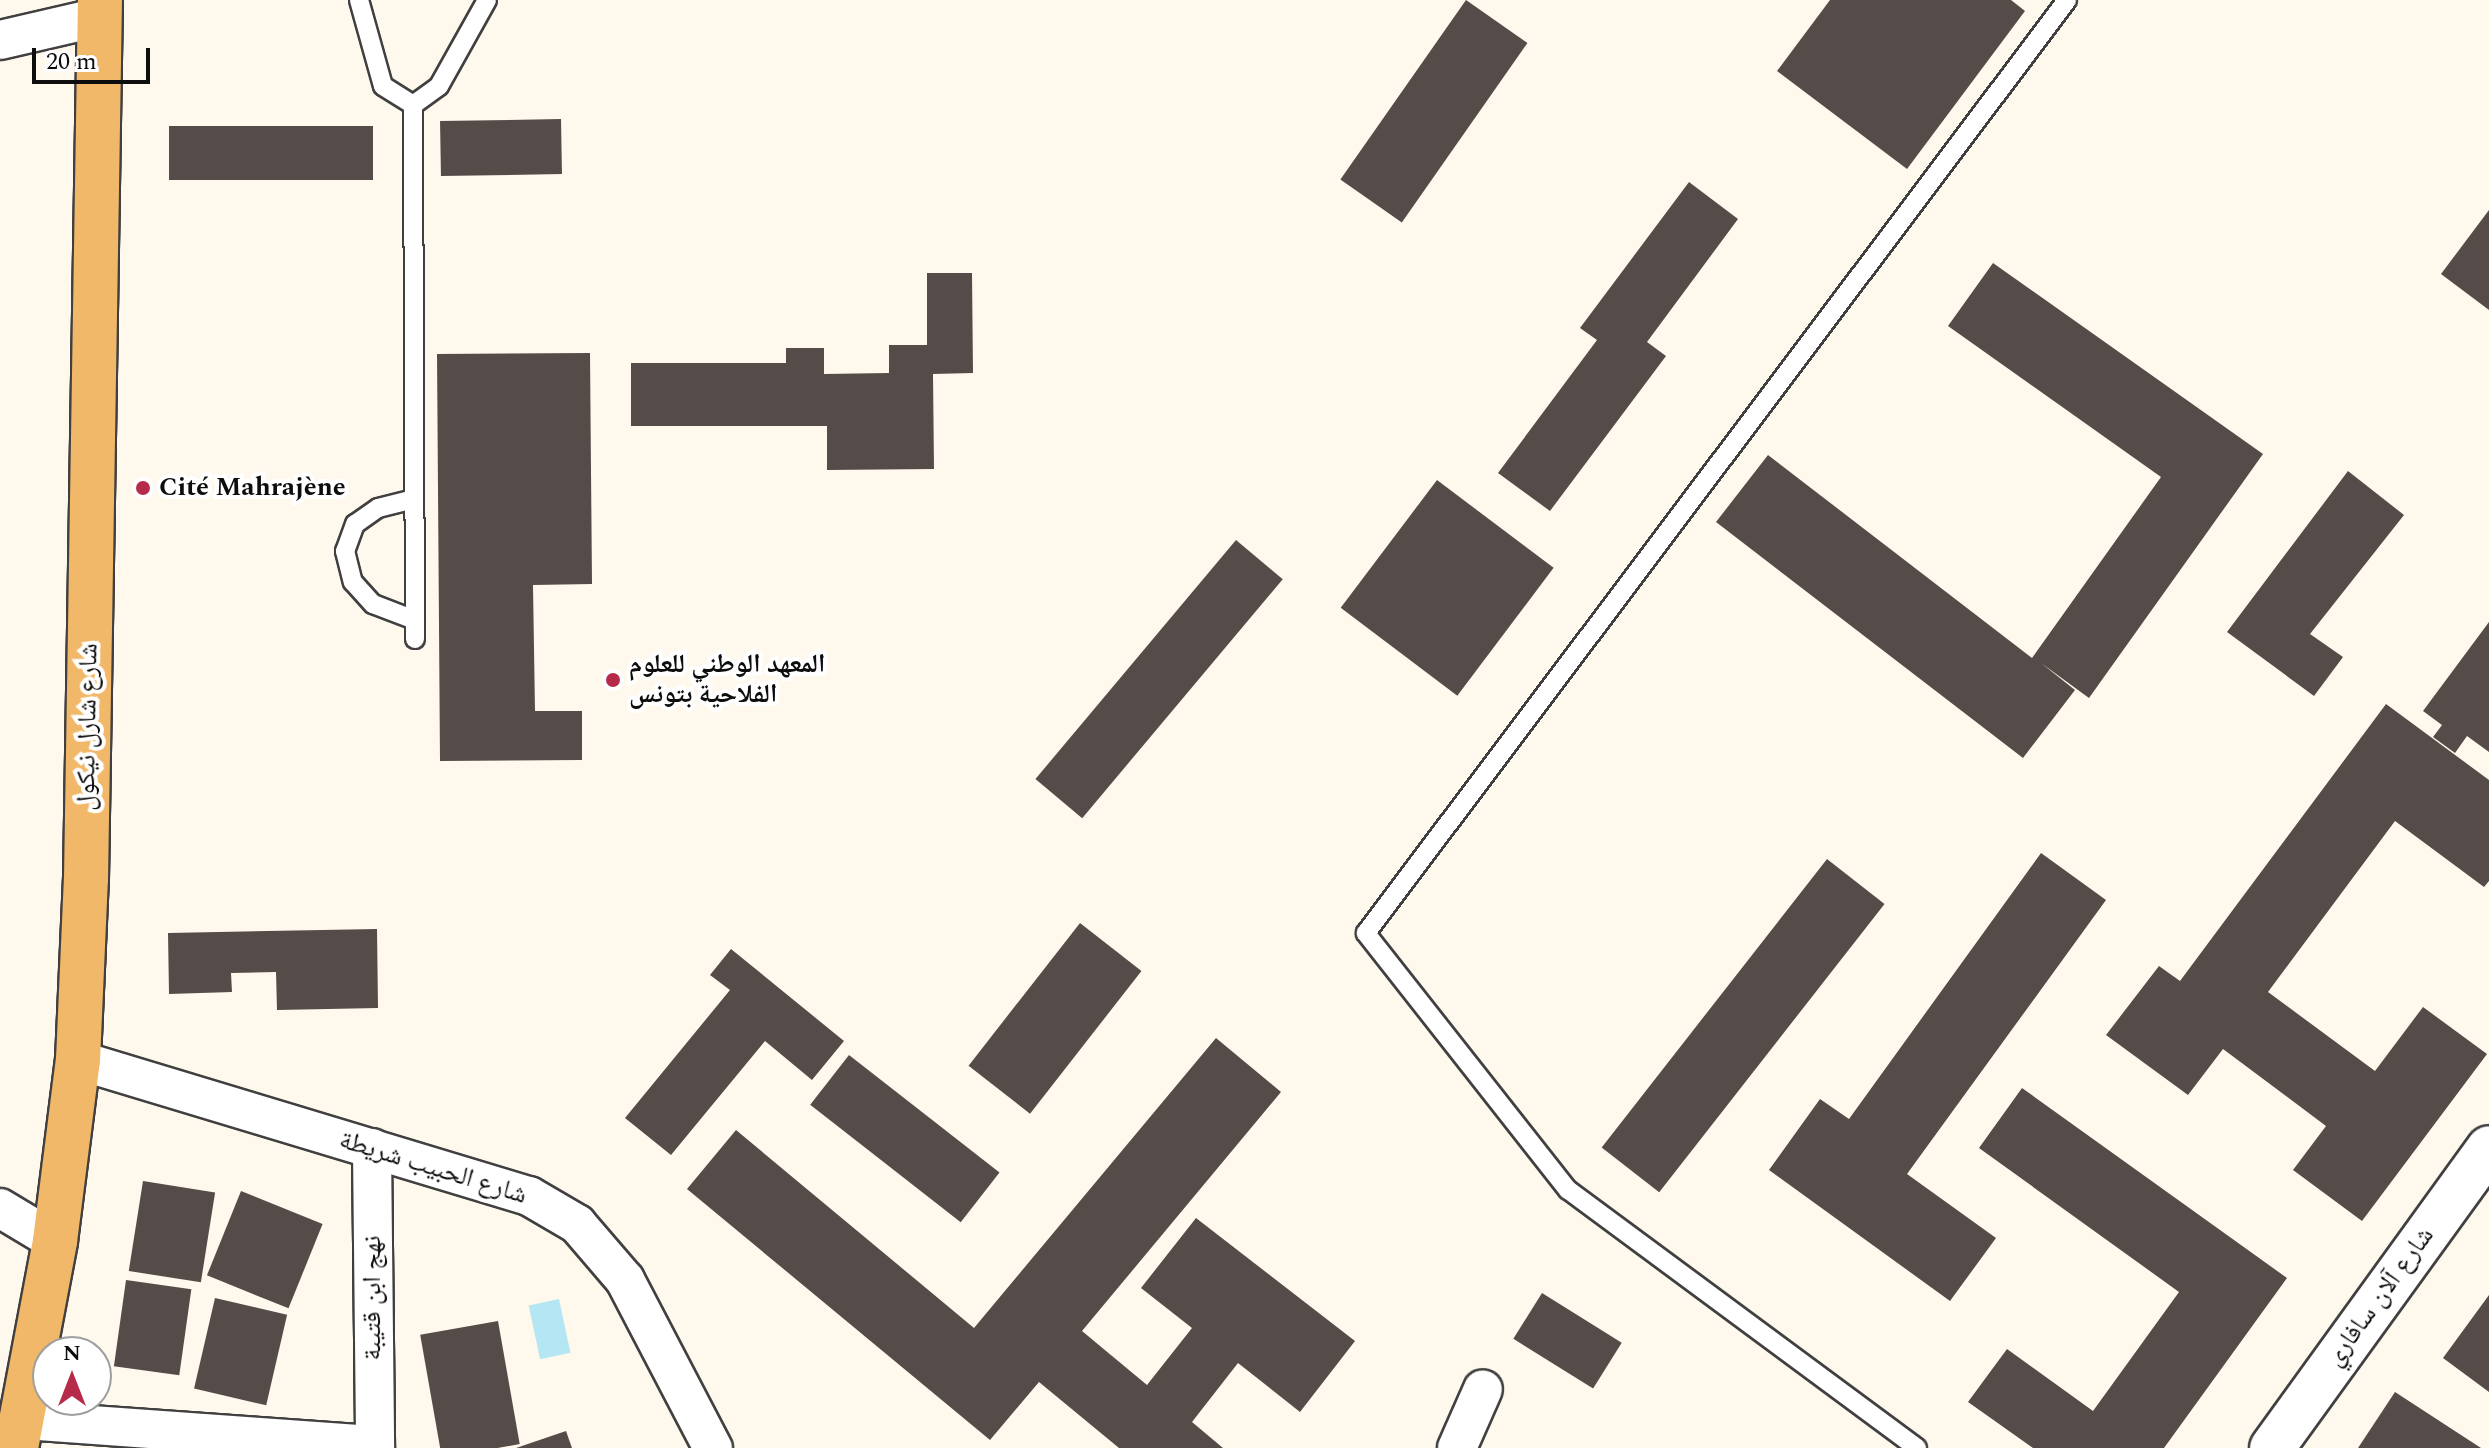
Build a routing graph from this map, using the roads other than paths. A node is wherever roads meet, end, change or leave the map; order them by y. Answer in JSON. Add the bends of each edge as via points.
{"nodes":[{"id":1,"x":359,"y":0,"type":"edge"},
{"id":2,"x":487,"y":0,"type":"edge"},
{"id":3,"x":2067,"y":0,"type":"edge"},
{"id":4,"x":100,"y":9,"type":"edge"},
{"id":5,"x":0,"y":40,"type":"edge"},
{"id":6,"x":413,"y":105,"type":"junction"},
{"id":7,"x":414,"y":499,"type":"junction"},
{"id":8,"x":78,"y":1060,"type":"junction"},
{"id":9,"x":372,"y":1148,"type":"junction"},
{"id":10,"x":2489,"y":1148,"type":"edge"},
{"id":11,"x":0,"y":1208,"type":"edge"},
{"id":12,"x":55,"y":1241,"type":"junction"},
{"id":13,"x":1483,"y":1389,"type":"dead end"},
{"id":14,"x":20,"y":1434,"type":"edge"},
{"id":15,"x":374,"y":1446,"type":"edge"},
{"id":16,"x":713,"y":1448,"type":"edge"},
{"id":17,"x":1457,"y":1448,"type":"edge"},
{"id":18,"x":1917,"y":1448,"type":"edge"},
{"id":19,"x":2272,"y":1448,"type":"edge"}],
"edges":[{"from":1,"to":6,"type":"lane","via":[[383,86]]},
{"from":2,"to":6,"type":"lane","via":[[439,86]]},
{"from":3,"to":18,"type":"lane","via":[[1366,933],[1568,1190]]},
{"from":4,"to":5,"type":"street"},
{"from":4,"to":8,"type":"main road","name":"شارع شارل نيكول","via":[[86,879]]},
{"from":6,"to":7,"type":"lane"},
{"from":7,"to":7,"type":"lane","via":[[415,629],[373,604],[353,582],[345,551],[355,524],[378,508]]},
{"from":8,"to":9,"type":"street","name":"شارع الحبيب شريطة"},
{"from":8,"to":12,"type":"main road","name":"شارع شارل نيكول"},
{"from":9,"to":15,"type":"street","name":"نهج ابن قتيبة"},
{"from":9,"to":16,"type":"street","name":"شارع الحبيب شريطة","via":[[529,1196],[577,1224],[625,1280]]},
{"from":10,"to":19,"type":"street","name":"شارع آلان سافاري"},
{"from":11,"to":12,"type":"street"},
{"from":12,"to":14,"type":"main road","name":"شارع شارل نيكول"},
{"from":13,"to":17,"type":"street"},
{"from":14,"to":15,"type":"street"}]}
